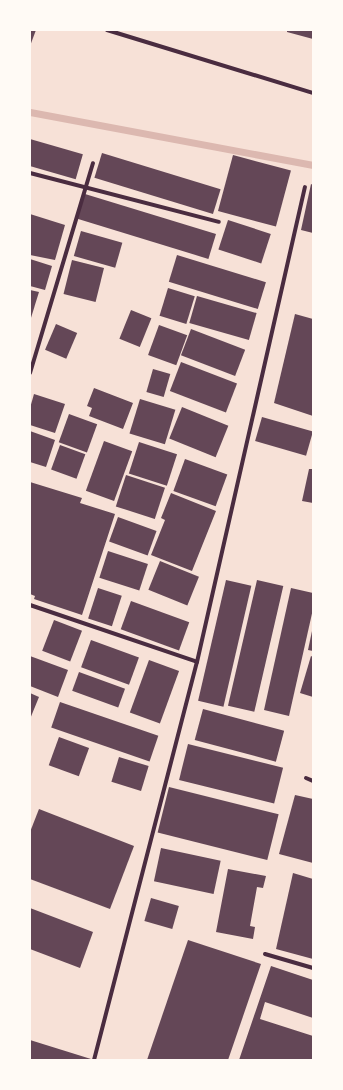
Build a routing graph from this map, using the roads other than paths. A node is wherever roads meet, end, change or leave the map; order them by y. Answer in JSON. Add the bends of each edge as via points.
{"nodes":[{"id":1,"x":107,"y":30,"type":"edge"},
{"id":2,"x":313,"y":93,"type":"edge"},
{"id":3,"x":93,"y":163,"type":"dead end"},
{"id":4,"x":30,"y":173,"type":"edge"},
{"id":5,"x":86,"y":186,"type":"junction"},
{"id":6,"x":305,"y":187,"type":"dead end"},
{"id":7,"x":219,"y":222,"type":"dead end"},
{"id":8,"x":30,"y":373,"type":"edge"},
{"id":9,"x":30,"y":604,"type":"edge"},
{"id":10,"x":197,"y":662,"type":"junction"},
{"id":11,"x":306,"y":778,"type":"dead end"},
{"id":12,"x":313,"y":781,"type":"edge"},
{"id":13,"x":265,"y":954,"type":"dead end"},
{"id":14,"x":313,"y":968,"type":"edge"},
{"id":15,"x":94,"y":1060,"type":"edge"}],
"edges":[{"from":1,"to":2,"type":"street"},
{"from":3,"to":5,"type":"street"},
{"from":4,"to":5,"type":"street"},
{"from":5,"to":7,"type":"street"},
{"from":5,"to":8,"type":"street"},
{"from":6,"to":10,"type":"street"},
{"from":9,"to":10,"type":"street"},
{"from":10,"to":15,"type":"street"},
{"from":11,"to":12,"type":"street"},
{"from":13,"to":14,"type":"street"}]}
